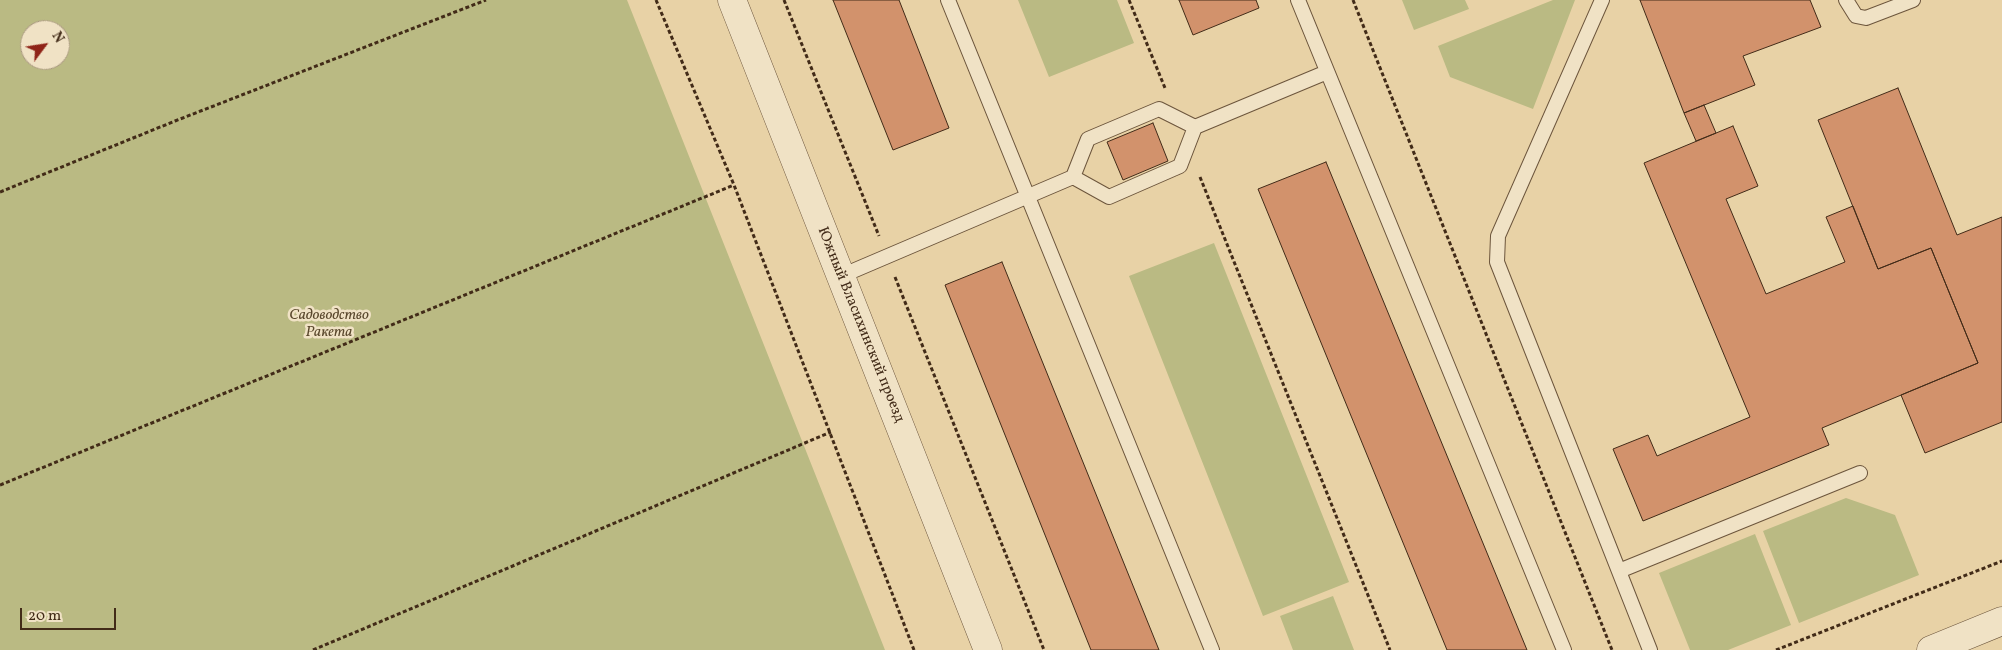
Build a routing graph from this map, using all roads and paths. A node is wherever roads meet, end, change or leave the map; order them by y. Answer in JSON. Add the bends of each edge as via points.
{"nodes":[{"id":1,"x":486,"y":0,"type":"edge"},
{"id":2,"x":656,"y":0,"type":"edge"},
{"id":3,"x":732,"y":0,"type":"edge"},
{"id":4,"x":784,"y":0,"type":"edge"},
{"id":5,"x":948,"y":0,"type":"edge"},
{"id":6,"x":1129,"y":0,"type":"edge"},
{"id":7,"x":1298,"y":0,"type":"edge"},
{"id":8,"x":1353,"y":0,"type":"edge"},
{"id":9,"x":1602,"y":0,"type":"edge"},
{"id":10,"x":1846,"y":0,"type":"edge"},
{"id":11,"x":1913,"y":0,"type":"edge"},
{"id":12,"x":1327,"y":72,"type":"junction"},
{"id":13,"x":1177,"y":119,"type":"junction"},
{"id":14,"x":1195,"y":127,"type":"junction"},
{"id":15,"x":1188,"y":146,"type":"junction"},
{"id":16,"x":1073,"y":177,"type":"junction"},
{"id":17,"x":734,"y":184,"type":"junction"},
{"id":18,"x":0,"y":192,"type":"edge"},
{"id":19,"x":1027,"y":196,"type":"junction"},
{"id":20,"x":887,"y":257,"type":"junction"},
{"id":21,"x":841,"y":276,"type":"junction"},
{"id":22,"x":831,"y":432,"type":"junction"},
{"id":23,"x":1860,"y":473,"type":"dead end"},
{"id":24,"x":0,"y":485,"type":"edge"},
{"id":25,"x":2002,"y":561,"type":"edge"},
{"id":26,"x":1620,"y":571,"type":"junction"},
{"id":27,"x":2002,"y":621,"type":"edge"},
{"id":28,"x":313,"y":650,"type":"edge"},
{"id":29,"x":914,"y":650,"type":"edge"},
{"id":30,"x":988,"y":650,"type":"edge"},
{"id":31,"x":1044,"y":650,"type":"edge"},
{"id":32,"x":1212,"y":650,"type":"edge"},
{"id":33,"x":1390,"y":650,"type":"edge"},
{"id":34,"x":1564,"y":650,"type":"edge"},
{"id":35,"x":1612,"y":650,"type":"edge"},
{"id":36,"x":1650,"y":650,"type":"edge"},
{"id":37,"x":1776,"y":650,"type":"edge"},
{"id":38,"x":1931,"y":650,"type":"edge"}],
"edges":[{"from":1,"to":18,"type":"path"},
{"from":2,"to":17,"type":"path"},
{"from":3,"to":21,"type":"street","name":"Южный Власихинский проезд"},
{"from":4,"to":20,"type":"path"},
{"from":5,"to":19,"type":"lane"},
{"from":6,"to":13,"type":"path"},
{"from":7,"to":12,"type":"lane"},
{"from":8,"to":35,"type":"path"},
{"from":9,"to":26,"type":"lane","via":[[1498,236],[1497,262]]},
{"from":10,"to":11,"type":"lane","via":[[1856,16],[1866,18]]},
{"from":12,"to":14,"type":"lane"},
{"from":12,"to":34,"type":"lane"},
{"from":13,"to":14,"type":"lane"},
{"from":13,"to":16,"type":"lane","via":[[1159,109],[1088,139]]},
{"from":14,"to":15,"type":"lane"},
{"from":15,"to":16,"type":"lane","via":[[1180,166],[1109,197]]},
{"from":15,"to":33,"type":"path"},
{"from":16,"to":19,"type":"lane"},
{"from":17,"to":22,"type":"path"},
{"from":17,"to":24,"type":"path"},
{"from":19,"to":20,"type":"lane"},
{"from":19,"to":32,"type":"lane"},
{"from":20,"to":21,"type":"lane"},
{"from":20,"to":31,"type":"path"},
{"from":21,"to":30,"type":"street","name":"Южный Власихинский проезд"},
{"from":22,"to":28,"type":"path"},
{"from":22,"to":29,"type":"path"},
{"from":23,"to":26,"type":"lane"},
{"from":25,"to":37,"type":"path"},
{"from":26,"to":36,"type":"lane"},
{"from":27,"to":38,"type":"street"}]}
